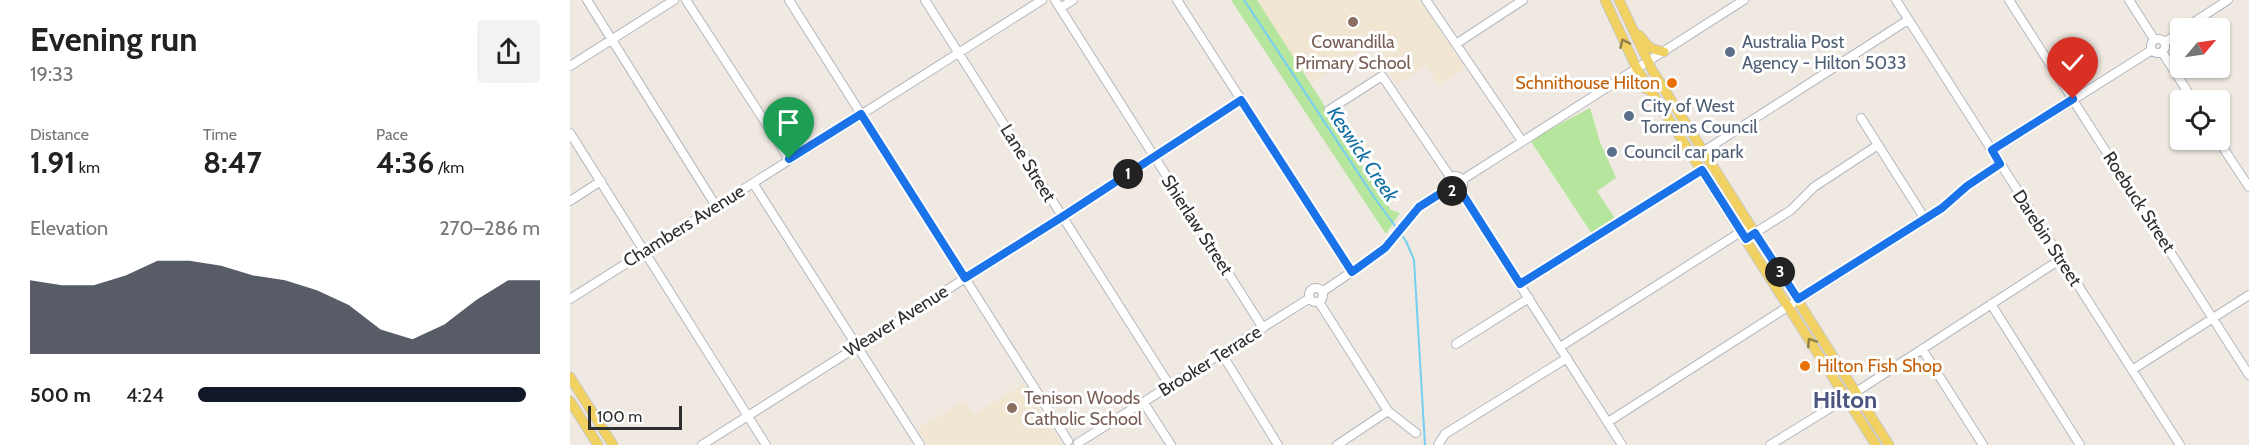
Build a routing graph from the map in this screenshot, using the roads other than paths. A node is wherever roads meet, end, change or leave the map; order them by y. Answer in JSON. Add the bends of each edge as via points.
{"nodes":[{"id":1,"x":587,"y":0,"type":"edge"},
{"id":2,"x":674,"y":0,"type":"edge"},
{"id":3,"x":686,"y":0,"type":"edge"},
{"id":4,"x":789,"y":0,"type":"edge"},
{"id":5,"x":925,"y":0,"type":"edge"},
{"id":6,"x":1042,"y":0,"type":"edge"},
{"id":7,"x":1055,"y":0,"type":"edge"},
{"id":8,"x":1074,"y":0,"type":"edge"},
{"id":9,"x":1177,"y":0,"type":"edge"},
{"id":10,"x":1426,"y":0,"type":"edge"},
{"id":11,"x":1605,"y":0,"type":"edge"},
{"id":12,"x":1619,"y":0,"type":"edge"},
{"id":13,"x":1744,"y":0,"type":"edge"},
{"id":14,"x":1896,"y":0,"type":"edge"},
{"id":15,"x":2009,"y":0,"type":"edge"},
{"id":16,"x":2129,"y":0,"type":"edge"},
{"id":17,"x":2228,"y":0,"type":"edge"},
{"id":18,"x":1520,"y":1,"type":"edge"},
{"id":19,"x":1060,"y":8,"type":"junction"},
{"id":20,"x":2200,"y":18,"type":"edge"},
{"id":21,"x":1908,"y":20,"type":"junction"},
{"id":22,"x":1634,"y":28,"type":"junction"},
{"id":23,"x":2170,"y":38,"type":"edge"},
{"id":24,"x":612,"y":39,"type":"junction"},
{"id":25,"x":2154,"y":39,"type":"junction"},
{"id":26,"x":2164,"y":42,"type":"junction"},
{"id":27,"x":1456,"y":44,"type":"junction"},
{"id":28,"x":2152,"y":50,"type":"junction"},
{"id":29,"x":1665,"y":52,"type":"junction"},
{"id":30,"x":2162,"y":52,"type":"junction"},
{"id":31,"x":958,"y":53,"type":"junction"},
{"id":32,"x":1648,"y":62,"type":"junction"},
{"id":33,"x":570,"y":66,"type":"edge"},
{"id":34,"x":1637,"y":69,"type":"junction"},
{"id":35,"x":1619,"y":80,"type":"junction"},
{"id":36,"x":2187,"y":90,"type":"edge"},
{"id":37,"x":1657,"y":98,"type":"junction"},
{"id":38,"x":2073,"y":99,"type":"junction"},
{"id":39,"x":1241,"y":100,"type":"junction"},
{"id":40,"x":1329,"y":110,"type":"dead end"},
{"id":41,"x":861,"y":114,"type":"junction"},
{"id":42,"x":1861,"y":118,"type":"dead end"},
{"id":43,"x":570,"y":133,"type":"edge"},
{"id":44,"x":1522,"y":141,"type":"junction"},
{"id":45,"x":1878,"y":145,"type":"junction"},
{"id":46,"x":1992,"y":150,"type":"junction"},
{"id":47,"x":2225,"y":150,"type":"edge"},
{"id":48,"x":1704,"y":152,"type":"junction"},
{"id":49,"x":1153,"y":157,"type":"junction"},
{"id":50,"x":1693,"y":158,"type":"junction"},
{"id":51,"x":789,"y":159,"type":"junction"},
{"id":52,"x":2000,"y":164,"type":"junction"},
{"id":53,"x":1702,"y":170,"type":"junction"},
{"id":54,"x":1451,"y":178,"type":"junction"},
{"id":55,"x":1462,"y":180,"type":"junction"},
{"id":56,"x":601,"y":181,"type":"junction"},
{"id":57,"x":753,"y":183,"type":"junction"},
{"id":58,"x":2249,"y":187,"type":"edge"},
{"id":59,"x":1449,"y":188,"type":"junction"},
{"id":60,"x":1460,"y":190,"type":"junction"},
{"id":61,"x":570,"y":201,"type":"edge"},
{"id":62,"x":716,"y":206,"type":"junction"},
{"id":63,"x":1062,"y":217,"type":"junction"},
{"id":64,"x":1924,"y":219,"type":"junction"},
{"id":65,"x":1753,"y":229,"type":"junction"},
{"id":66,"x":1744,"y":235,"type":"junction"},
{"id":67,"x":645,"y":251,"type":"junction"},
{"id":68,"x":2061,"y":259,"type":"junction"},
{"id":69,"x":1352,"y":272,"type":"junction"},
{"id":70,"x":965,"y":278,"type":"junction"},
{"id":71,"x":1520,"y":284,"type":"junction"},
{"id":72,"x":1322,"y":292,"type":"junction"},
{"id":73,"x":2249,"y":295,"type":"edge"},
{"id":74,"x":1310,"y":298,"type":"junction"},
{"id":75,"x":1529,"y":298,"type":"junction"},
{"id":76,"x":570,"y":299,"type":"edge"},
{"id":77,"x":1798,"y":299,"type":"junction"},
{"id":78,"x":1319,"y":302,"type":"junction"},
{"id":79,"x":1991,"y":304,"type":"junction"},
{"id":80,"x":1788,"y":307,"type":"junction"},
{"id":81,"x":2213,"y":318,"type":"junction"},
{"id":82,"x":1263,"y":328,"type":"junction"},
{"id":83,"x":1456,"y":344,"type":"dead end"},
{"id":84,"x":858,"y":345,"type":"junction"},
{"id":85,"x":1560,"y":347,"type":"junction"},
{"id":86,"x":1922,"y":349,"type":"junction"},
{"id":87,"x":1222,"y":354,"type":"junction"},
{"id":88,"x":1567,"y":358,"type":"junction"},
{"id":89,"x":2132,"y":370,"type":"junction"},
{"id":90,"x":2249,"y":375,"type":"edge"},
{"id":91,"x":570,"y":377,"type":"edge"},
{"id":92,"x":1170,"y":386,"type":"junction"},
{"id":93,"x":1856,"y":392,"type":"junction"},
{"id":94,"x":1846,"y":397,"type":"junction"},
{"id":95,"x":570,"y":401,"type":"edge"},
{"id":96,"x":1144,"y":403,"type":"junction"},
{"id":97,"x":1388,"y":411,"type":"junction"},
{"id":98,"x":748,"y":416,"type":"junction"},
{"id":99,"x":1608,"y":422,"type":"junction"},
{"id":100,"x":1416,"y":433,"type":"dead end"},
{"id":101,"x":610,"y":441,"type":"edge"},
{"id":102,"x":1067,"y":443,"type":"edge"},
{"id":103,"x":596,"y":444,"type":"edge"},
{"id":104,"x":1079,"y":444,"type":"edge"},
{"id":105,"x":1341,"y":444,"type":"edge"},
{"id":106,"x":702,"y":445,"type":"edge"},
{"id":107,"x":766,"y":445,"type":"edge"},
{"id":108,"x":920,"y":445,"type":"edge"},
{"id":109,"x":1171,"y":445,"type":"edge"},
{"id":110,"x":1278,"y":445,"type":"edge"},
{"id":111,"x":1438,"y":445,"type":"edge"},
{"id":112,"x":1622,"y":445,"type":"edge"},
{"id":113,"x":1770,"y":445,"type":"edge"},
{"id":114,"x":1876,"y":445,"type":"edge"},
{"id":115,"x":1889,"y":445,"type":"edge"},
{"id":116,"x":1983,"y":445,"type":"edge"},
{"id":117,"x":2080,"y":445,"type":"edge"},
{"id":118,"x":2180,"y":445,"type":"edge"}],
"edges":[{"from":1,"to":24,"type":"street"},
{"from":2,"to":24,"type":"street"},
{"from":3,"to":51,"type":"street"},
{"from":4,"to":41,"type":"street"},
{"from":5,"to":31,"type":"street","name":"Lane Street"},
{"from":6,"to":31,"type":"street","name":"Chambers Avenue"},
{"from":7,"to":19,"type":"street","name":"Shierlaw Street"},
{"from":8,"to":19,"type":"street"},
{"from":9,"to":39,"type":"street"},
{"from":10,"to":27,"type":"street"},
{"from":34,"to":11,"type":"main road","one_way":true},
{"from":12,"to":22,"type":"main road"},
{"from":13,"to":29,"type":"street"},
{"from":14,"to":21,"type":"street","name":"Darebin Street"},
{"from":15,"to":38,"type":"street","name":"Roebuck Street"},
{"from":16,"to":25,"type":"street"},
{"from":17,"to":20,"type":"street"},
{"from":18,"to":27,"type":"street"},
{"from":19,"to":49,"type":"street","name":"Shierlaw Street"},
{"from":21,"to":46,"type":"street","name":"Darebin Street"},
{"from":21,"to":48,"type":"street"},
{"from":22,"to":29,"type":"main road","via":[[1650,48]]},
{"from":22,"to":32,"type":"main road"},
{"from":23,"to":26,"type":"street"},
{"from":24,"to":33,"type":"street"},
{"from":24,"to":62,"type":"street"},
{"from":25,"to":26,"type":"street"},
{"from":25,"to":28,"type":"street"},
{"from":26,"to":30,"type":"street"},
{"from":27,"to":44,"type":"street"},
{"from":28,"to":30,"type":"street"},
{"from":28,"to":38,"type":"street"},
{"from":29,"to":32,"type":"street"},
{"from":30,"to":36,"type":"street"},
{"from":31,"to":41,"type":"street","name":"Chambers Avenue"},
{"from":31,"to":63,"type":"street","name":"Lane Street"},
{"from":32,"to":34,"type":"street"},
{"from":32,"to":48,"type":"main road"},
{"from":34,"to":35,"type":"street"},
{"from":34,"to":37,"type":"main road"},
{"from":35,"to":37,"type":"main road","via":[[1637,81]]},
{"from":35,"to":44,"type":"street"},
{"from":37,"to":50,"type":"main road"},
{"from":38,"to":46,"type":"street"},
{"from":38,"to":81,"type":"street","name":"Roebuck Street"},
{"from":39,"to":49,"type":"street","name":"Weaver Avenue"},
{"from":39,"to":69,"type":"street"},
{"from":40,"to":54,"type":"street","via":[[1382,76]]},
{"from":41,"to":51,"type":"street","name":"Chambers Avenue"},
{"from":41,"to":70,"type":"street"},
{"from":42,"to":45,"type":"street"},
{"from":43,"to":56,"type":"street"},
{"from":44,"to":55,"type":"street"},
{"from":45,"to":64,"type":"street"},
{"from":45,"to":65,"type":"street","via":[[1814,187],[1791,210]]},
{"from":46,"to":52,"type":"street","name":"Darebin Street"},
{"from":47,"to":58,"type":"street"},
{"from":48,"to":50,"type":"street"},
{"from":48,"to":65,"type":"main road"},
{"from":49,"to":63,"type":"street","name":"Weaver Avenue"},
{"from":49,"to":82,"type":"street","name":"Shierlaw Street"},
{"from":50,"to":53,"type":"main road"},
{"from":51,"to":57,"type":"street","name":"Chambers Avenue"},
{"from":52,"to":64,"type":"street"},
{"from":52,"to":68,"type":"street","name":"Darebin Street"},
{"from":53,"to":66,"type":"main road"},
{"from":53,"to":71,"type":"street"},
{"from":54,"to":55,"type":"street"},
{"from":54,"to":59,"type":"street"},
{"from":55,"to":60,"type":"street"},
{"from":56,"to":61,"type":"street"},
{"from":56,"to":67,"type":"street"},
{"from":57,"to":62,"type":"street","name":"Chambers Avenue"},
{"from":57,"to":84,"type":"street"},
{"from":59,"to":60,"type":"street","via":[[1454,192]]},
{"from":59,"to":69,"type":"street","via":[[1419,207],[1395,237]]},
{"from":60,"to":71,"type":"street"},
{"from":62,"to":67,"type":"street","name":"Chambers Avenue"},
{"from":63,"to":70,"type":"street","name":"Weaver Avenue"},
{"from":63,"to":92,"type":"street","name":"Lane Street"},
{"from":64,"to":77,"type":"street"},
{"from":65,"to":66,"type":"street"},
{"from":65,"to":77,"type":"main road"},
{"from":66,"to":80,"type":"main road"},
{"from":66,"to":85,"type":"street"},
{"from":67,"to":76,"type":"street","name":"Chambers Avenue"},
{"from":67,"to":98,"type":"street"},
{"from":68,"to":79,"type":"street"},
{"from":68,"to":89,"type":"street","name":"Darebin Street"},
{"from":69,"to":72,"type":"street"},
{"from":70,"to":84,"type":"street","name":"Weaver Avenue"},
{"from":70,"to":102,"type":"street"},
{"from":71,"to":75,"type":"street"},
{"from":72,"to":74,"type":"street","via":[[1314,289]]},
{"from":72,"to":78,"type":"street"},
{"from":73,"to":81,"type":"street"},
{"from":74,"to":78,"type":"street"},
{"from":74,"to":82,"type":"street","name":"Brooker Terrace"},
{"from":75,"to":83,"type":"street"},
{"from":75,"to":85,"type":"street"},
{"from":77,"to":80,"type":"street"},
{"from":77,"to":93,"type":"main road"},
{"from":78,"to":97,"type":"street"},
{"from":79,"to":86,"type":"street"},
{"from":79,"to":117,"type":"street"},
{"from":94,"to":80,"type":"main road","one_way":true},
{"from":80,"to":99,"type":"street"},
{"from":81,"to":89,"type":"street"},
{"from":81,"to":90,"type":"street","name":"Roebuck Street"},
{"from":82,"to":87,"type":"street","name":"Brooker Terrace"},
{"from":84,"to":98,"type":"street","name":"Weaver Avenue"},
{"from":84,"to":108,"type":"street"},
{"from":85,"to":88,"type":"street"},
{"from":86,"to":93,"type":"street"},
{"from":86,"to":116,"type":"street"},
{"from":87,"to":92,"type":"street","name":"Brooker Terrace"},
{"from":87,"to":110,"type":"street"},
{"from":88,"to":99,"type":"street"},
{"from":88,"to":111,"type":"street","via":[[1445,434]]},
{"from":89,"to":118,"type":"street","name":"Darebin Street"},
{"from":91,"to":101,"type":"main road"},
{"from":92,"to":96,"type":"street","name":"Brooker Terrace"},
{"from":93,"to":94,"type":"street"},
{"from":93,"to":115,"type":"main road"},
{"from":94,"to":113,"type":"street"},
{"from":94,"to":114,"type":"main road"},
{"from":95,"to":103,"type":"main road"},
{"from":96,"to":104,"type":"street","name":"Brooker Terrace"},
{"from":96,"to":109,"type":"street"},
{"from":97,"to":100,"type":"street"},
{"from":97,"to":105,"type":"street"},
{"from":98,"to":106,"type":"street","name":"Weaver Avenue"},
{"from":98,"to":107,"type":"street"},
{"from":99,"to":112,"type":"street"},
{"from":101,"to":103,"type":"street"},
{"from":102,"to":104,"type":"street"}]}
